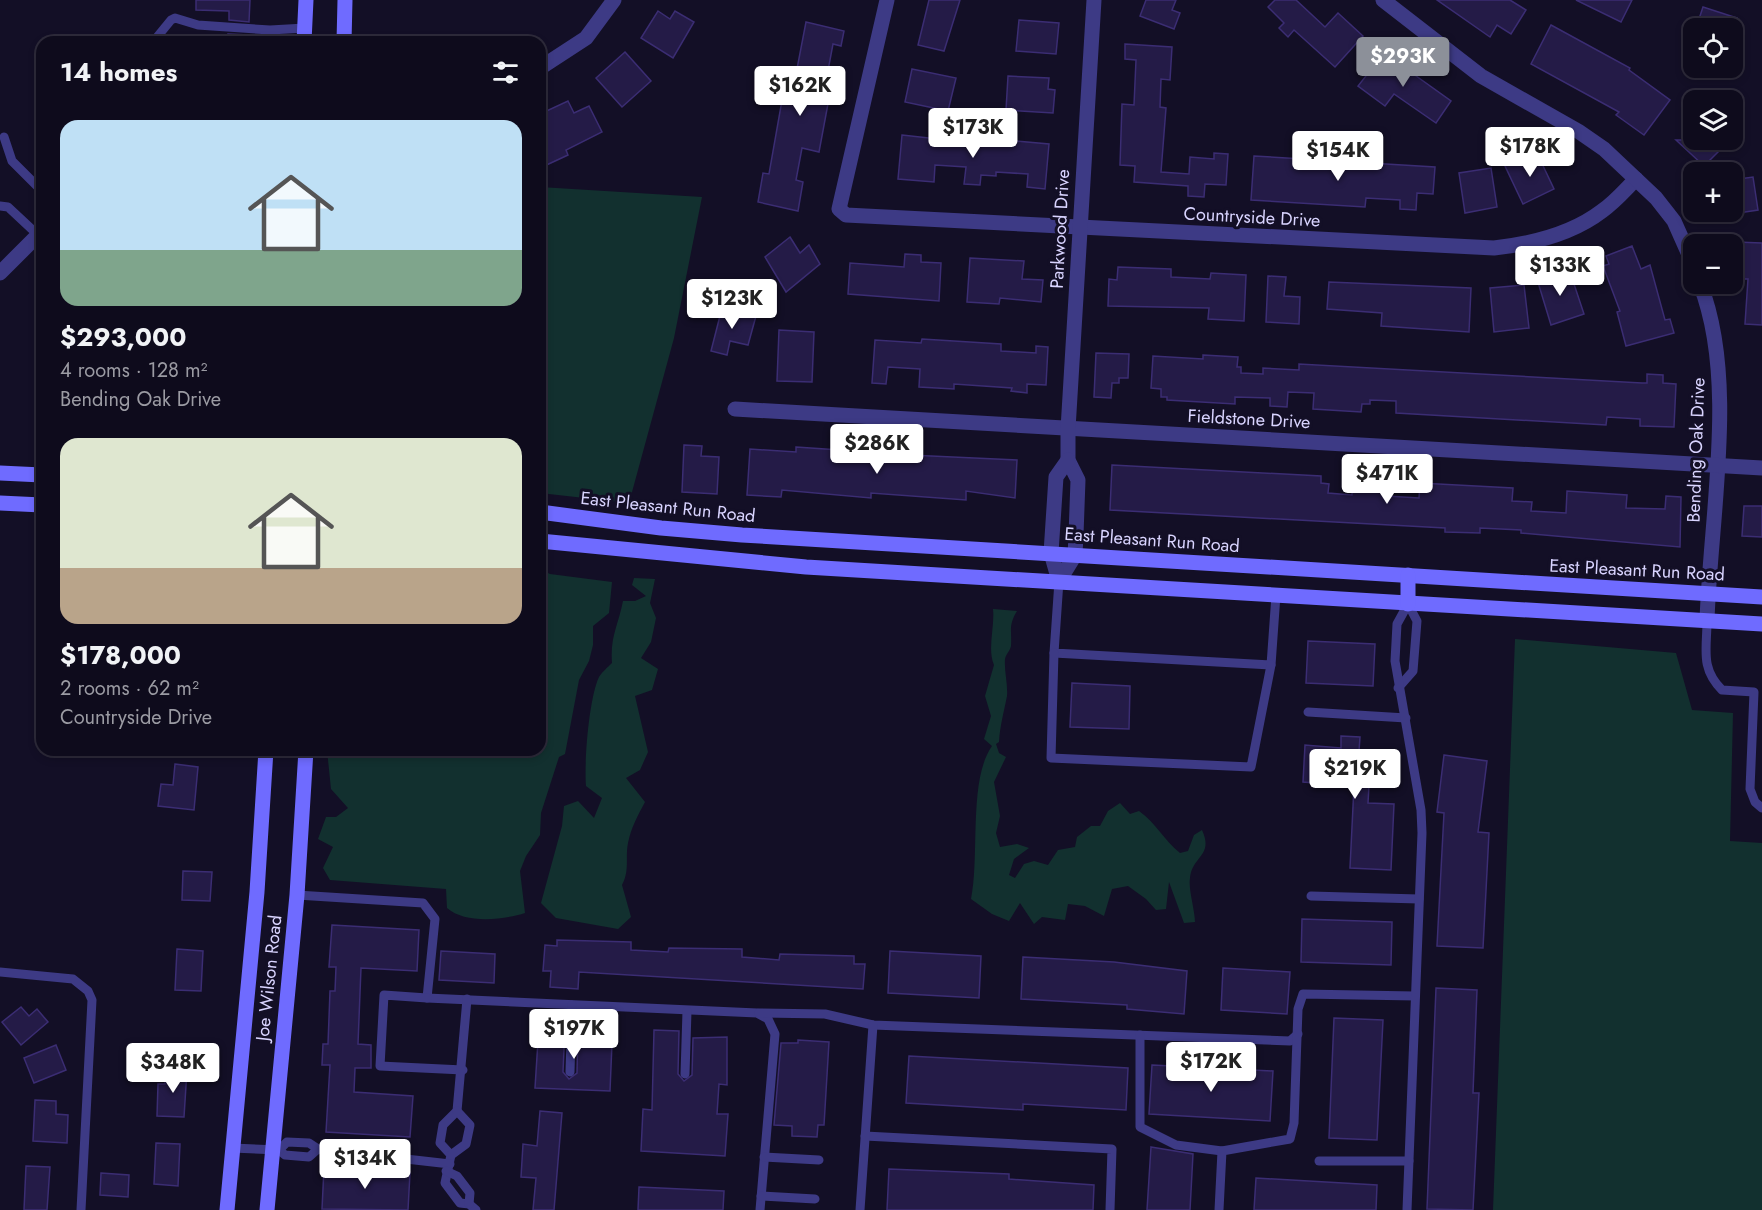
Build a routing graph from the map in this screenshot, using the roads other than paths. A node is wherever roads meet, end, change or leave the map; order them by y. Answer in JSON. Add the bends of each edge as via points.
{"nodes":[{"id":1,"x":306,"y":0,"type":"edge"},
{"id":2,"x":345,"y":0,"type":"edge"},
{"id":3,"x":614,"y":0,"type":"edge"},
{"id":4,"x":887,"y":0,"type":"edge"},
{"id":5,"x":1094,"y":0,"type":"edge"},
{"id":6,"x":1383,"y":0,"type":"edge"},
{"id":7,"x":304,"y":35,"type":"edge"},
{"id":8,"x":158,"y":36,"type":"edge"},
{"id":9,"x":344,"y":36,"type":"edge"},
{"id":10,"x":546,"y":64,"type":"edge"},
{"id":11,"x":4,"y":137,"type":"dead end"},
{"id":12,"x":1636,"y":179,"type":"junction"},
{"id":13,"x":36,"y":185,"type":"edge"},
{"id":14,"x":0,"y":206,"type":"edge"},
{"id":15,"x":1080,"y":228,"type":"junction"},
{"id":16,"x":36,"y":230,"type":"edge"},
{"id":17,"x":36,"y":237,"type":"edge"},
{"id":18,"x":1683,"y":242,"type":"edge"},
{"id":19,"x":0,"y":273,"type":"edge"},
{"id":20,"x":1704,"y":294,"type":"edge"},
{"id":21,"x":735,"y":409,"type":"dead end"},
{"id":22,"x":1068,"y":429,"type":"junction"},
{"id":23,"x":1068,"y":460,"type":"junction"},
{"id":24,"x":1717,"y":465,"type":"junction"},
{"id":25,"x":1762,"y":468,"type":"edge"},
{"id":26,"x":0,"y":473,"type":"edge"},
{"id":27,"x":36,"y":476,"type":"edge"},
{"id":28,"x":0,"y":503,"type":"edge"},
{"id":29,"x":36,"y":506,"type":"edge"},
{"id":30,"x":546,"y":513,"type":"edge"},
{"id":31,"x":546,"y":542,"type":"edge"},
{"id":32,"x":1052,"y":554,"type":"junction"},
{"id":33,"x":1074,"y":555,"type":"junction"},
{"id":34,"x":1408,"y":575,"type":"junction"},
{"id":35,"x":1059,"y":581,"type":"junction"},
{"id":36,"x":1708,"y":593,"type":"junction"},
{"id":37,"x":1276,"y":595,"type":"junction"},
{"id":38,"x":1762,"y":597,"type":"edge"},
{"id":39,"x":1408,"y":604,"type":"junction"},
{"id":40,"x":1707,"y":621,"type":"junction"},
{"id":41,"x":1762,"y":624,"type":"edge"},
{"id":42,"x":1054,"y":653,"type":"junction"},
{"id":43,"x":1271,"y":665,"type":"junction"},
{"id":44,"x":1398,"y":688,"type":"junction"},
{"id":45,"x":1758,"y":692,"type":"edge"},
{"id":46,"x":1308,"y":712,"type":"dead end"},
{"id":47,"x":1406,"y":718,"type":"junction"},
{"id":48,"x":266,"y":756,"type":"edge"},
{"id":49,"x":306,"y":756,"type":"edge"},
{"id":50,"x":1762,"y":808,"type":"edge"},
{"id":51,"x":297,"y":895,"type":"junction"},
{"id":52,"x":1311,"y":896,"type":"dead end"},
{"id":53,"x":1419,"y":899,"type":"junction"},
{"id":54,"x":0,"y":972,"type":"edge"},
{"id":55,"x":1415,"y":996,"type":"junction"},
{"id":56,"x":426,"y":998,"type":"junction"},
{"id":57,"x":467,"y":999,"type":"junction"},
{"id":58,"x":572,"y":1005,"type":"junction"},
{"id":59,"x":687,"y":1011,"type":"junction"},
{"id":60,"x":757,"y":1013,"type":"junction"},
{"id":61,"x":873,"y":1025,"type":"junction"},
{"id":62,"x":1298,"y":1034,"type":"junction"},
{"id":63,"x":1140,"y":1035,"type":"junction"},
{"id":64,"x":463,"y":1070,"type":"junction"},
{"id":65,"x":570,"y":1072,"type":"dead end"},
{"id":66,"x":685,"y":1074,"type":"dead end"},
{"id":67,"x":457,"y":1111,"type":"junction"},
{"id":68,"x":865,"y":1136,"type":"junction"},
{"id":69,"x":232,"y":1148,"type":"junction"},
{"id":70,"x":318,"y":1149,"type":"junction"},
{"id":71,"x":276,"y":1150,"type":"junction"},
{"id":72,"x":1222,"y":1151,"type":"junction"},
{"id":73,"x":764,"y":1157,"type":"junction"},
{"id":74,"x":819,"y":1160,"type":"dead end"},
{"id":75,"x":1319,"y":1161,"type":"dead end"},
{"id":76,"x":1409,"y":1161,"type":"junction"},
{"id":77,"x":449,"y":1164,"type":"junction"},
{"id":78,"x":761,"y":1196,"type":"junction"},
{"id":79,"x":815,"y":1199,"type":"dead end"},
{"id":80,"x":473,"y":1207,"type":"edge"},
{"id":81,"x":81,"y":1210,"type":"edge"},
{"id":82,"x":227,"y":1210,"type":"edge"},
{"id":83,"x":267,"y":1210,"type":"edge"},
{"id":84,"x":760,"y":1210,"type":"edge"},
{"id":85,"x":860,"y":1210,"type":"edge"},
{"id":86,"x":1110,"y":1210,"type":"edge"},
{"id":87,"x":1220,"y":1210,"type":"edge"},
{"id":88,"x":1407,"y":1210,"type":"edge"}],
"edges":[{"from":1,"to":7,"type":"main road"},
{"from":2,"to":9,"type":"main road"},
{"from":3,"to":10,"type":"street","via":[[586,38]]},
{"from":4,"to":15,"type":"street","name":"Countryside Drive","via":[[839,209],[846,215]]},
{"from":5,"to":15,"type":"street","name":"Parkwood Drive"},
{"from":6,"to":12,"type":"street","via":[[1481,76],[1578,130]]},
{"from":7,"to":8,"type":"lane","via":[[198,25],[175,18]]},
{"from":11,"to":13,"type":"lane","via":[[12,161]]},
{"from":12,"to":15,"type":"street","name":"Countryside Drive","via":[[1602,212],[1566,230],[1529,244],[1494,248]]},
{"from":12,"to":18,"type":"street","via":[[1674,221]]},
{"from":14,"to":16,"type":"lane","via":[[8,207]]},
{"from":15,"to":22,"type":"street","name":"Parkwood Drive"},
{"from":17,"to":19,"type":"street"},
{"from":20,"to":24,"type":"street","name":"Bending Oak Drive","via":[[1717,350]]},
{"from":21,"to":22,"type":"street","name":"Fieldstone Drive"},
{"from":22,"to":23,"type":"street","name":"Parkwood Drive"},
{"from":22,"to":24,"type":"street","name":"Fieldstone Drive"},
{"from":23,"to":32,"type":"street","name":"Parkwood Drive","via":[[1056,477]]},
{"from":23,"to":33,"type":"street","name":"Parkwood Drive","via":[[1078,480]]},
{"from":24,"to":25,"type":"street","name":"Fieldstone Drive"},
{"from":24,"to":36,"type":"street","name":"Bending Oak Drive"},
{"from":26,"to":27,"type":"main road"},
{"from":28,"to":29,"type":"main road"},
{"from":30,"to":32,"type":"main road","name":"East Pleasant Run Road","via":[[742,535]]},
{"from":31,"to":35,"type":"main road","via":[[806,567]]},
{"from":32,"to":33,"type":"main road","name":"East Pleasant Run Road"},
{"from":32,"to":35,"type":"street","name":"Parkwood Drive"},
{"from":33,"to":34,"type":"main road","name":"East Pleasant Run Road"},
{"from":33,"to":35,"type":"street","name":"Parkwood Drive"},
{"from":34,"to":36,"type":"main road","name":"East Pleasant Run Road"},
{"from":34,"to":39,"type":"main road"},
{"from":35,"to":37,"type":"main road"},
{"from":35,"to":42,"type":"lane"},
{"from":36,"to":38,"type":"main road","name":"East Pleasant Run Road"},
{"from":36,"to":40,"type":"street","name":"Bending Oak Drive"},
{"from":37,"to":39,"type":"main road"},
{"from":37,"to":43,"type":"lane"},
{"from":39,"to":40,"type":"main road"},
{"from":39,"to":44,"type":"lane","via":[[1397,624]]},
{"from":39,"to":44,"type":"lane","via":[[1418,621],[1413,671]]},
{"from":40,"to":41,"type":"main road"},
{"from":40,"to":45,"type":"lane","via":[[1706,668],[1711,679],[1722,690]]},
{"from":42,"to":43,"type":"lane"},
{"from":42,"to":43,"type":"lane","via":[[1051,758],[1251,767]]},
{"from":44,"to":47,"type":"lane"},
{"from":45,"to":50,"type":"lane","via":[[1750,789]]},
{"from":46,"to":47,"type":"lane"},
{"from":47,"to":53,"type":"lane","via":[[1421,810]]},
{"from":48,"to":69,"type":"main road","name":"Joe Wilson Road","via":[[257,892]]},
{"from":49,"to":51,"type":"main road","name":"Joe Wilson Road"},
{"from":51,"to":56,"type":"lane","via":[[423,903],[435,919]]},
{"from":51,"to":71,"type":"main road","name":"Joe Wilson Road"},
{"from":52,"to":53,"type":"lane"},
{"from":53,"to":55,"type":"lane"},
{"from":54,"to":81,"type":"lane","via":[[74,979],[92,1000]]},
{"from":55,"to":62,"type":"lane","via":[[1303,994],[1298,1009]]},
{"from":55,"to":76,"type":"lane"},
{"from":56,"to":57,"type":"lane"},
{"from":56,"to":64,"type":"lane","via":[[384,995],[380,1066]]},
{"from":57,"to":58,"type":"lane"},
{"from":57,"to":64,"type":"lane"},
{"from":58,"to":59,"type":"lane"},
{"from":58,"to":65,"type":"lane"},
{"from":59,"to":60,"type":"lane"},
{"from":59,"to":66,"type":"lane"},
{"from":60,"to":61,"type":"lane","via":[[825,1014]]},
{"from":60,"to":73,"type":"lane","via":[[768,1019],[774,1034]]},
{"from":61,"to":63,"type":"lane"},
{"from":61,"to":68,"type":"lane"},
{"from":62,"to":63,"type":"lane","via":[[1290,1041]]},
{"from":62,"to":72,"type":"lane","via":[[1290,1139]]},
{"from":63,"to":72,"type":"lane","via":[[1140,1126],[1176,1145]]},
{"from":64,"to":67,"type":"lane"},
{"from":67,"to":77,"type":"lane","via":[[443,1125],[440,1143]]},
{"from":67,"to":77,"type":"lane","via":[[470,1125],[466,1144]]},
{"from":68,"to":85,"type":"lane"},
{"from":68,"to":86,"type":"lane","via":[[1112,1149]]},
{"from":69,"to":71,"type":"lane"},
{"from":69,"to":82,"type":"main road","name":"Joe Wilson Road"},
{"from":70,"to":71,"type":"lane","via":[[309,1157],[285,1155]]},
{"from":70,"to":71,"type":"lane","via":[[309,1143],[287,1142]]},
{"from":70,"to":77,"type":"lane"},
{"from":71,"to":83,"type":"main road","name":"Joe Wilson Road"},
{"from":72,"to":87,"type":"lane"},
{"from":73,"to":74,"type":"lane"},
{"from":73,"to":78,"type":"lane"},
{"from":75,"to":76,"type":"lane"},
{"from":76,"to":88,"type":"lane"},
{"from":77,"to":80,"type":"lane","via":[[470,1193]]},
{"from":77,"to":80,"type":"lane","via":[[445,1183],[460,1203]]},
{"from":78,"to":79,"type":"lane"},
{"from":78,"to":84,"type":"lane"}]}
